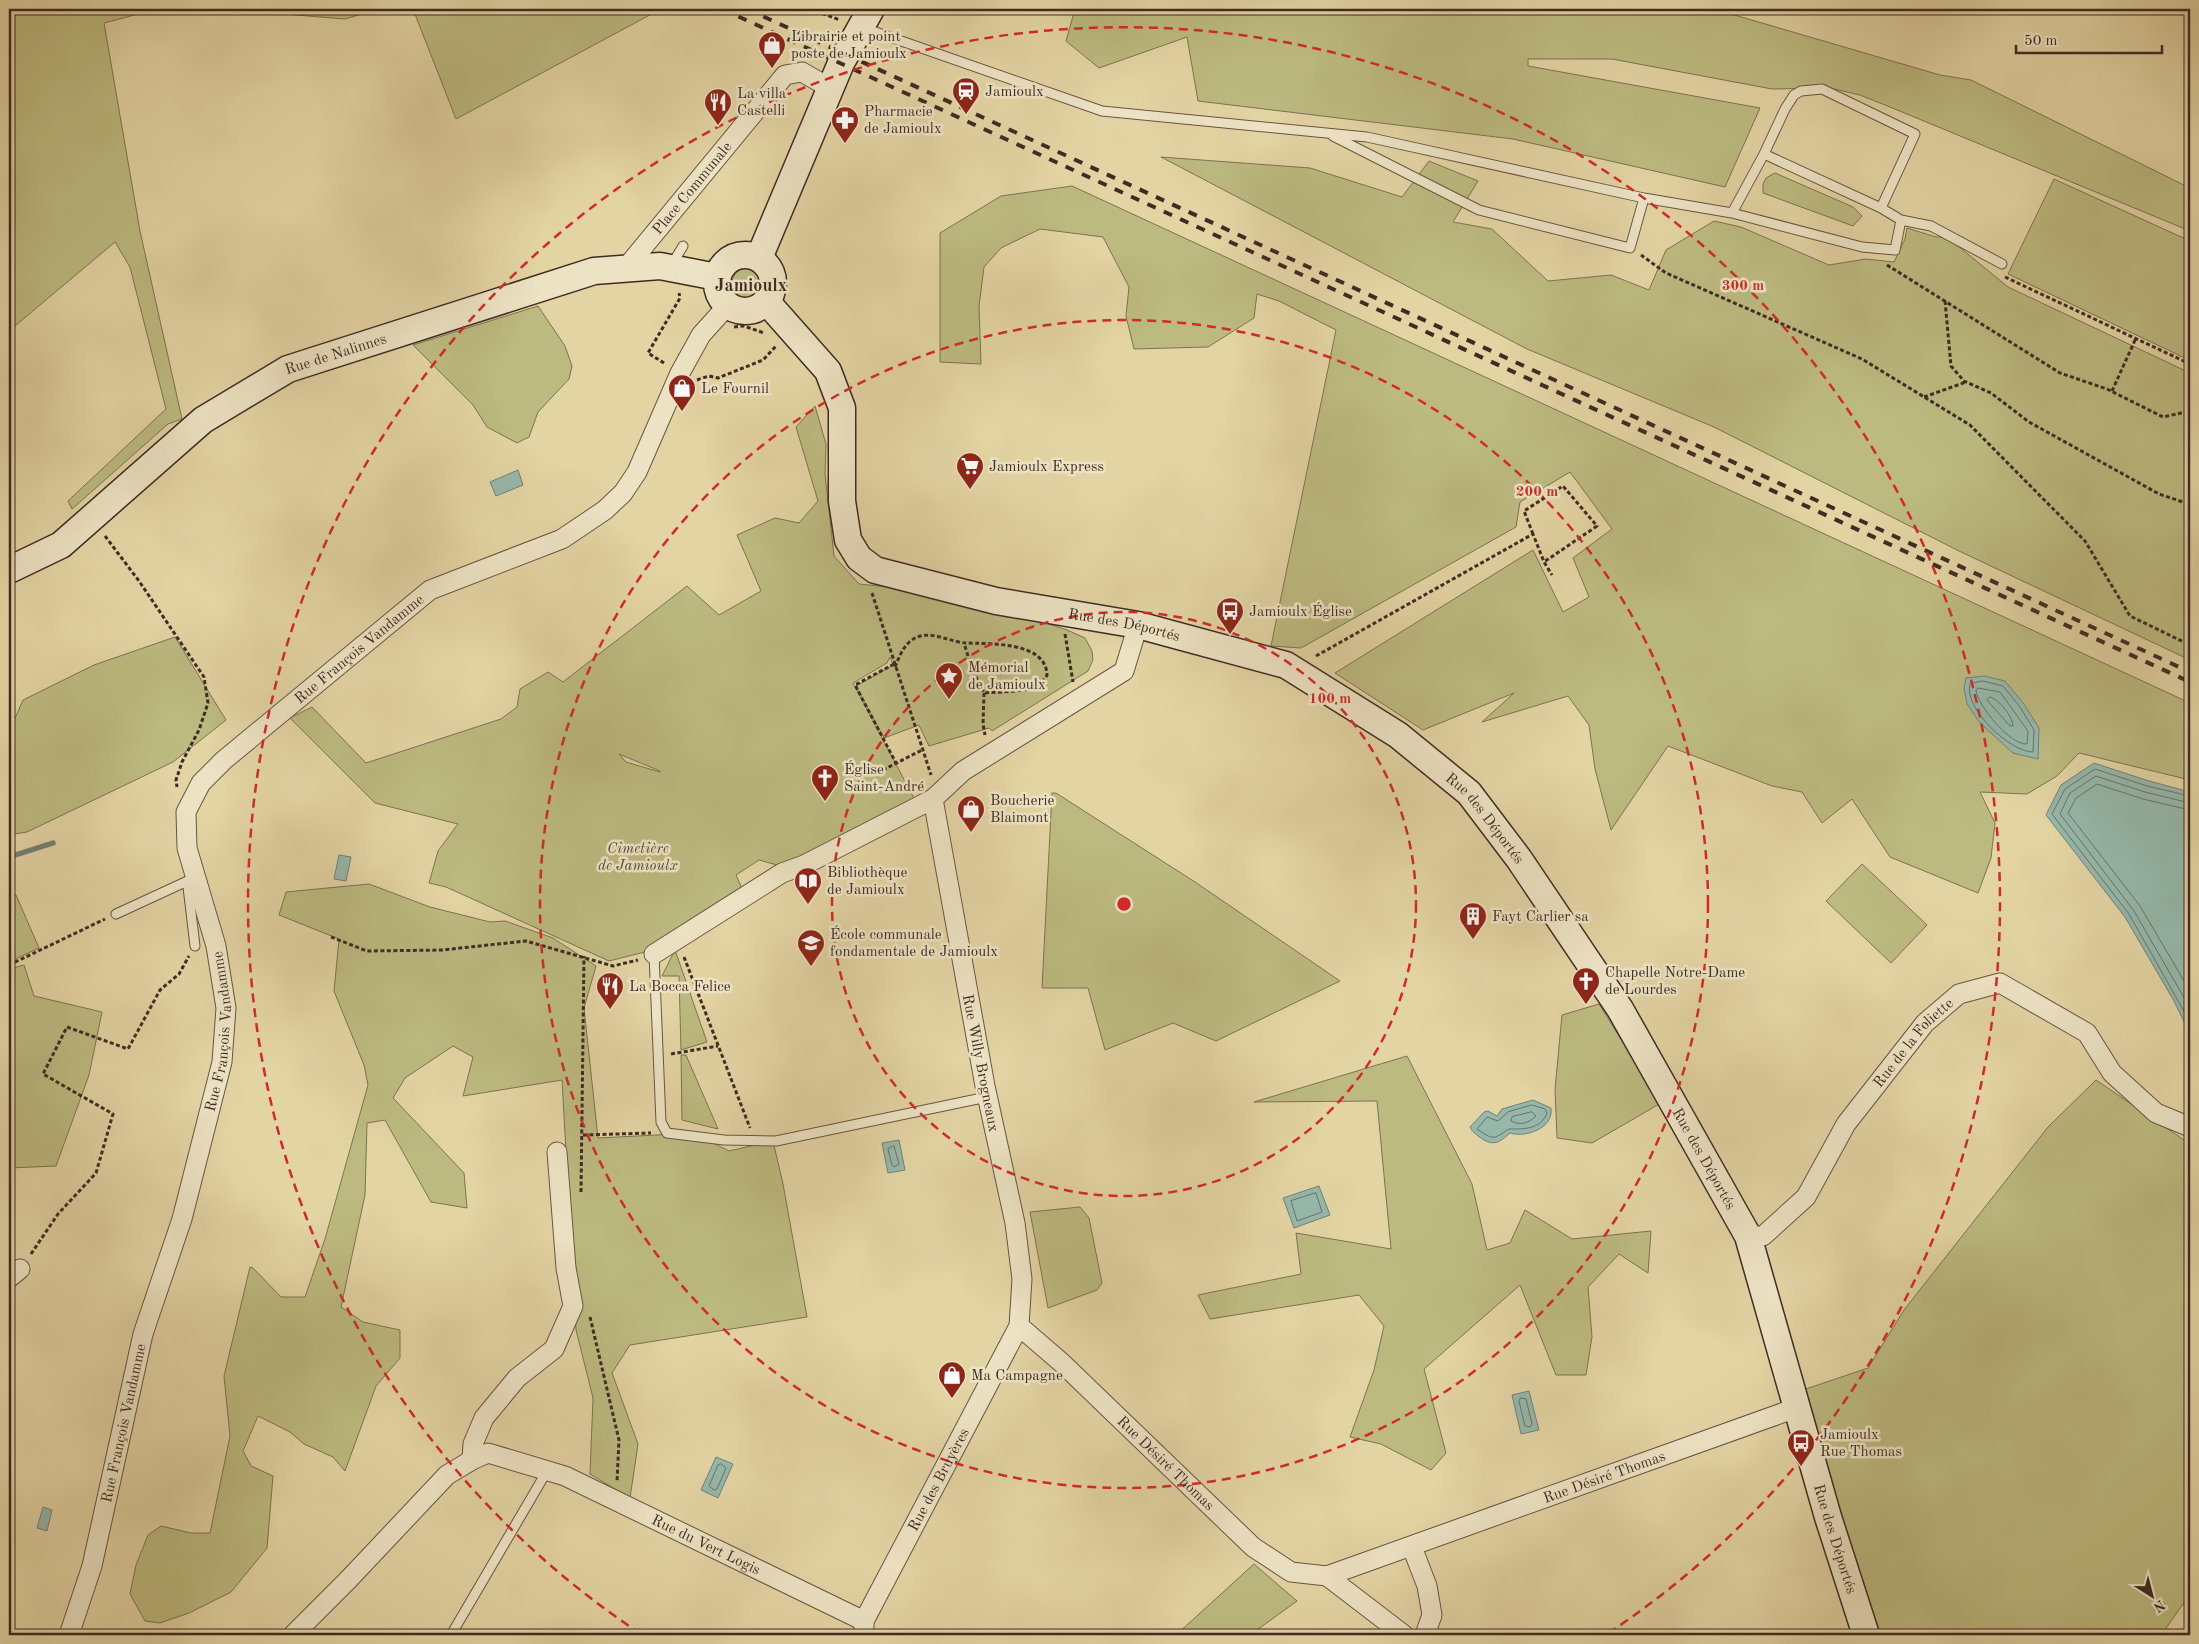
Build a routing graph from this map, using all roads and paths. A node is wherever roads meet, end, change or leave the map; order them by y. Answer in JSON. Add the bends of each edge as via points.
{"nodes":[{"id":1,"x":810,"y":9,"type":"edge"},
{"id":2,"x":865,"y":18,"type":"edge"},
{"id":3,"x":830,"y":88,"type":"junction"},
{"id":4,"x":1328,"y":133,"type":"junction"},
{"id":5,"x":1764,"y":154,"type":"junction"},
{"id":6,"x":1644,"y":198,"type":"junction"},
{"id":7,"x":1881,"y":208,"type":"junction"},
{"id":8,"x":1732,"y":214,"type":"junction"},
{"id":9,"x":1901,"y":220,"type":"junction"},
{"id":10,"x":683,"y":246,"type":"dead end"},
{"id":11,"x":1862,"y":247,"type":"junction"},
{"id":12,"x":1630,"y":248,"type":"junction"},
{"id":13,"x":759,"y":258,"type":"junction"},
{"id":14,"x":2002,"y":264,"type":"joint"},
{"id":15,"x":664,"y":267,"type":"junction"},
{"id":16,"x":624,"y":269,"type":"junction"},
{"id":17,"x":717,"y":277,"type":"junction"},
{"id":18,"x":766,"y":301,"type":"junction"},
{"id":19,"x":1945,"y":301,"type":"junction"},
{"id":20,"x":729,"y":317,"type":"junction"},
{"id":21,"x":767,"y":334,"type":"dead end"},
{"id":22,"x":773,"y":338,"type":"dead end"},
{"id":23,"x":2136,"y":338,"type":"junction"},
{"id":24,"x":2190,"y":364,"type":"edge"},
{"id":25,"x":680,"y":373,"type":"junction"},
{"id":26,"x":1967,"y":382,"type":"junction"},
{"id":27,"x":2112,"y":391,"type":"junction"},
{"id":28,"x":670,"y":392,"type":"junction"},
{"id":29,"x":1924,"y":397,"type":"junction"},
{"id":30,"x":2190,"y":411,"type":"edge"},
{"id":31,"x":2184,"y":414,"type":"junction"},
{"id":32,"x":2190,"y":416,"type":"edge"},
{"id":33,"x":2190,"y":507,"type":"edge"},
{"id":34,"x":92,"y":517,"type":"junction"},
{"id":35,"x":1533,"y":534,"type":"junction"},
{"id":36,"x":1544,"y":562,"type":"junction"},
{"id":37,"x":9,"y":570,"type":"edge"},
{"id":38,"x":875,"y":570,"type":"junction"},
{"id":39,"x":1552,"y":574,"type":"dead end"},
{"id":40,"x":1062,"y":612,"type":"junction"},
{"id":41,"x":1138,"y":625,"type":"junction"},
{"id":42,"x":964,"y":643,"type":"junction"},
{"id":43,"x":2190,"y":645,"type":"edge"},
{"id":44,"x":894,"y":665,"type":"junction"},
{"id":45,"x":1295,"y":672,"type":"junction"},
{"id":46,"x":984,"y":694,"type":"junction"},
{"id":47,"x":1081,"y":698,"type":"junction"},
{"id":48,"x":922,"y":750,"type":"junction"},
{"id":49,"x":990,"y":755,"type":"junction"},
{"id":50,"x":896,"y":763,"type":"junction"},
{"id":51,"x":877,"y":773,"type":"dead end"},
{"id":52,"x":936,"y":796,"type":"junction"},
{"id":53,"x":191,"y":803,"type":"junction"},
{"id":54,"x":194,"y":878,"type":"junction"},
{"id":55,"x":116,"y":914,"type":"joint"},
{"id":56,"x":331,"y":937,"type":"dead end"},
{"id":57,"x":678,"y":940,"type":"junction"},
{"id":58,"x":195,"y":946,"type":"joint"},
{"id":59,"x":654,"y":954,"type":"junction"},
{"id":60,"x":584,"y":956,"type":"junction"},
{"id":61,"x":9,"y":965,"type":"edge"},
{"id":62,"x":718,"y":1046,"type":"junction"},
{"id":63,"x":658,"y":1056,"type":"junction"},
{"id":64,"x":987,"y":1098,"type":"junction"},
{"id":65,"x":2190,"y":1127,"type":"edge"},
{"id":66,"x":667,"y":1133,"type":"junction"},
{"id":67,"x":583,"y":1134,"type":"junction"},
{"id":68,"x":755,"y":1140,"type":"junction"},
{"id":69,"x":557,"y":1152,"type":"dead end"},
{"id":70,"x":580,"y":1202,"type":"dead end"},
{"id":71,"x":1748,"y":1236,"type":"junction"},
{"id":72,"x":14,"y":1273,"type":"edge"},
{"id":73,"x":588,"y":1311,"type":"dead end"},
{"id":74,"x":1019,"y":1326,"type":"junction"},
{"id":75,"x":1796,"y":1408,"type":"junction"},
{"id":76,"x":472,"y":1460,"type":"junction"},
{"id":77,"x":547,"y":1471,"type":"junction"},
{"id":78,"x":616,"y":1500,"type":"junction"},
{"id":79,"x":1412,"y":1547,"type":"junction"},
{"id":80,"x":1326,"y":1576,"type":"junction"},
{"id":81,"x":1863,"y":1624,"type":"edge"},
{"id":82,"x":864,"y":1628,"type":"edge"},
{"id":83,"x":68,"y":1635,"type":"edge"},
{"id":84,"x":293,"y":1635,"type":"edge"},
{"id":85,"x":451,"y":1635,"type":"edge"},
{"id":86,"x":1404,"y":1635,"type":"edge"},
{"id":87,"x":1425,"y":1635,"type":"edge"}],
"edges":[{"from":1,"to":2,"type":"path"},
{"from":2,"to":3,"type":"street"},
{"from":2,"to":4,"type":"lane","via":[[1102,111]]},
{"from":3,"to":13,"type":"street"},
{"from":3,"to":16,"type":"street","name":"Place Communale","via":[[802,72],[785,75]]},
{"from":4,"to":6,"type":"lane","via":[[1367,137]]},
{"from":4,"to":12,"type":"lane","via":[[1479,210]]},
{"from":5,"to":7,"type":"lane"},
{"from":5,"to":7,"type":"lane","via":[[1794,95],[1822,89],[1915,134]]},
{"from":5,"to":8,"type":"lane"},
{"from":6,"to":8,"type":"lane"},
{"from":6,"to":12,"type":"lane"},
{"from":7,"to":9,"type":"lane"},
{"from":8,"to":11,"type":"lane"},
{"from":9,"to":11,"type":"lane","via":[[1895,250]]},
{"from":9,"to":14,"type":"lane","via":[[1931,226]]},
{"from":10,"to":15,"type":"lane"},
{"from":11,"to":19,"type":"path"},
{"from":12,"to":29,"type":"path","via":[[1666,273],[1862,359]]},
{"from":13,"to":17,"type":"street","via":[[748,254],[734,256],[722,265]]},
{"from":13,"to":18,"type":"street","via":[[770,269],[774,284]]},
{"from":14,"to":23,"type":"path","via":[[1996,273]]},
{"from":15,"to":16,"type":"street","name":"Rue de Nalinnes"},
{"from":15,"to":17,"type":"street","name":"Rue de Nalinnes"},
{"from":15,"to":25,"type":"path","via":[[680,298],[648,353]]},
{"from":16,"to":34,"type":"street","name":"Rue de Nalinnes","via":[[594,271],[288,369],[204,420]]},
{"from":17,"to":20,"type":"street","via":[[718,292]]},
{"from":18,"to":20,"type":"street","via":[[762,307]]},
{"from":18,"to":38,"type":"street","name":"Rue des Déportés","via":[[828,372],[842,408],[842,501],[848,540],[859,558]]},
{"from":19,"to":26,"type":"path","via":[[1951,366]]},
{"from":19,"to":27,"type":"path","via":[[2060,373]]},
{"from":20,"to":21,"type":"path"},
{"from":20,"to":25,"type":"street","via":[[701,335]]},
{"from":22,"to":28,"type":"path","via":[[779,343],[762,360],[718,378],[709,376]]},
{"from":23,"to":24,"type":"path"},
{"from":23,"to":27,"type":"path"},
{"from":25,"to":28,"type":"street"},
{"from":26,"to":29,"type":"path"},
{"from":26,"to":33,"type":"path","via":[[1991,393],[2030,422],[2159,494]]},
{"from":27,"to":31,"type":"path","via":[[2163,417]]},
{"from":28,"to":53,"type":"street","name":"Rue François Vandamme","via":[[637,472],[623,493],[605,510],[562,539],[430,590],[224,760],[201,784]]},
{"from":29,"to":43,"type":"path","via":[[1970,425],[2085,541],[2130,616]]},
{"from":30,"to":31,"type":"path"},
{"from":31,"to":32,"type":"path"},
{"from":34,"to":37,"type":"street","name":"Rue de Nalinnes","via":[[61,545]]},
{"from":34,"to":53,"type":"path","via":[[204,677],[208,703],[176,780],[180,797]]},
{"from":35,"to":36,"type":"path"},
{"from":35,"to":36,"type":"path","via":[[1524,511],[1564,486],[1598,526]]},
{"from":35,"to":45,"type":"path","via":[[1321,652]]},
{"from":36,"to":39,"type":"path"},
{"from":38,"to":40,"type":"street","name":"Rue des Déportés","via":[[996,601]]},
{"from":38,"to":44,"type":"path","via":[[872,592]]},
{"from":40,"to":41,"type":"street","name":"Rue des Déportés"},
{"from":40,"to":47,"type":"path","via":[[1071,677]]},
{"from":41,"to":45,"type":"street","name":"Rue des Déportés","via":[[1286,665]]},
{"from":41,"to":47,"type":"street","via":[[1124,671]]},
{"from":42,"to":44,"type":"path","via":[[927,635],[916,638],[904,647]]},
{"from":42,"to":46,"type":"path"},
{"from":42,"to":46,"type":"path","via":[[1008,644],[1037,656],[1044,663],[1047,675],[1033,688]]},
{"from":44,"to":48,"type":"path"},
{"from":44,"to":50,"type":"path","via":[[855,685]]},
{"from":45,"to":71,"type":"street","name":"Rue des Déportés","via":[[1398,735],[1469,793],[1519,859],[1620,1009]]},
{"from":46,"to":49,"type":"path","via":[[982,724]]},
{"from":47,"to":49,"type":"street"},
{"from":48,"to":50,"type":"path"},
{"from":48,"to":52,"type":"path"},
{"from":49,"to":52,"type":"street","via":[[963,771]]},
{"from":50,"to":51,"type":"path"},
{"from":52,"to":57,"type":"street","via":[[804,865],[782,872]]},
{"from":52,"to":64,"type":"street","name":"Rue Willy Brogneaux"},
{"from":53,"to":54,"type":"street","name":"Rue François Vandamme","via":[[186,812],[187,848]]},
{"from":54,"to":55,"type":"lane"},
{"from":54,"to":58,"type":"lane","via":[[188,886]]},
{"from":54,"to":83,"type":"street","name":"Rue François Vandamme","via":[[216,946],[226,1008],[222,1062],[182,1219],[143,1334],[92,1566]]},
{"from":55,"to":61,"type":"path"},
{"from":56,"to":60,"type":"path","via":[[367,951],[442,950],[526,941]]},
{"from":57,"to":59,"type":"street"},
{"from":57,"to":62,"type":"path"},
{"from":58,"to":72,"type":"path","via":[[179,974],[160,990],[128,1049],[67,1027],[43,1074],[113,1114],[96,1173],[58,1214]]},
{"from":59,"to":60,"type":"path","via":[[613,966]]},
{"from":59,"to":63,"type":"lane"},
{"from":60,"to":67,"type":"path"},
{"from":62,"to":63,"type":"path"},
{"from":62,"to":68,"type":"path"},
{"from":63,"to":66,"type":"lane","via":[[661,1122]]},
{"from":64,"to":68,"type":"lane","via":[[776,1141]]},
{"from":64,"to":74,"type":"street","name":"Rue Willy Brogneaux","via":[[1015,1223],[1022,1279]]},
{"from":65,"to":71,"type":"street","name":"Rue de la Foliette","via":[[2156,1113],[2112,1073],[2087,1033],[2000,983],[1959,994],[1925,1023],[1846,1124],[1806,1197],[1763,1236]]},
{"from":66,"to":67,"type":"path"},
{"from":66,"to":68,"type":"lane"},
{"from":67,"to":70,"type":"path"},
{"from":69,"to":76,"type":"street","via":[[566,1268],[573,1306],[554,1349],[517,1378],[484,1418],[473,1444]]},
{"from":71,"to":75,"type":"street","name":"Rue des Déportés"},
{"from":73,"to":78,"type":"path","via":[[620,1440]]},
{"from":74,"to":80,"type":"street","name":"Rue Désiré Thomas","via":[[1062,1363],[1253,1547],[1291,1572]]},
{"from":74,"to":82,"type":"street","name":"Rue des Bruyères"},
{"from":75,"to":79,"type":"street","name":"Rue Désiré Thomas"},
{"from":75,"to":81,"type":"street","name":"Rue des Déportés"},
{"from":76,"to":77,"type":"street","name":"Rue du Vert Logis","via":[[488,1453]]},
{"from":76,"to":84,"type":"street","name":"Rue du Vert Logis","via":[[447,1475]]},
{"from":77,"to":78,"type":"street","name":"Rue du Vert Logis","via":[[566,1476]]},
{"from":77,"to":85,"type":"lane"},
{"from":78,"to":82,"type":"street","name":"Rue du Vert Logis"},
{"from":79,"to":80,"type":"street","name":"Rue Désiré Thomas"},
{"from":79,"to":87,"type":"street","via":[[1427,1586],[1432,1615]]},
{"from":80,"to":86,"type":"street"}]}
